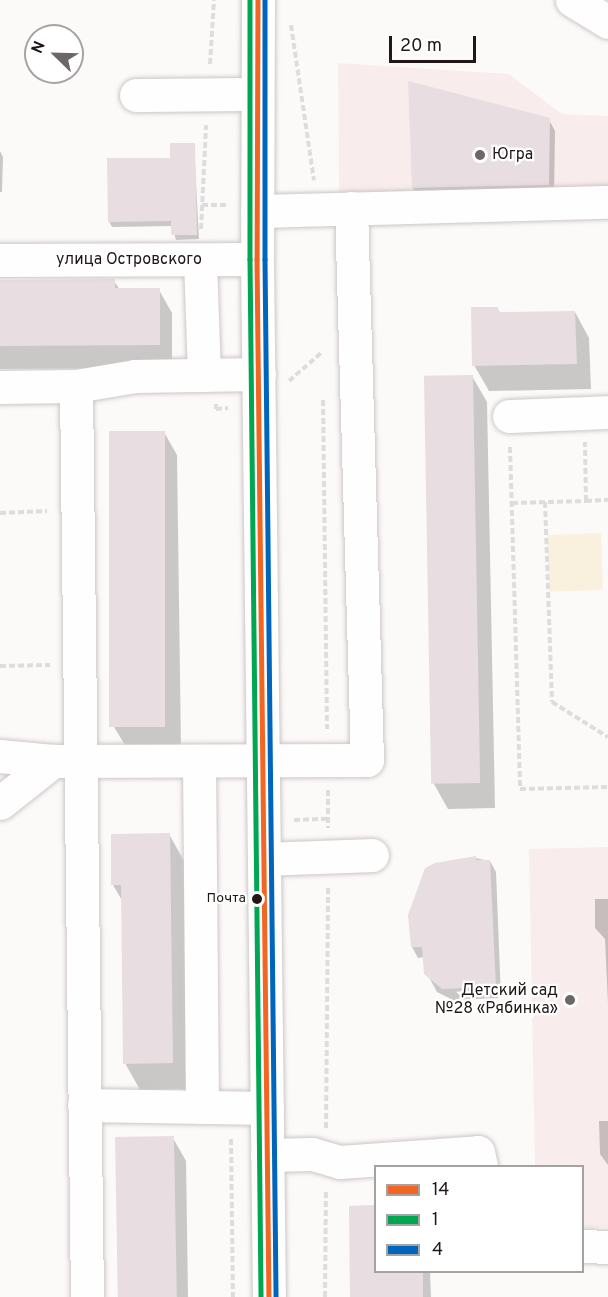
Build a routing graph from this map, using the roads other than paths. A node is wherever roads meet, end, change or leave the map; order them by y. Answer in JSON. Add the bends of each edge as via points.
{"nodes":[{"id":1,"x":258,"y":0,"type":"edge"},
{"id":2,"x":258,"y":94,"type":"junction"},
{"id":3,"x":136,"y":95,"type":"dead end"},
{"id":4,"x":608,"y":202,"type":"edge"},
{"id":5,"x":351,"y":208,"type":"junction"},
{"id":6,"x":257,"y":211,"type":"junction"},
{"id":7,"x":257,"y":259,"type":"junction"},
{"id":8,"x":0,"y":260,"type":"edge"},
{"id":9,"x":200,"y":260,"type":"junction"},
{"id":10,"x":259,"y":374,"type":"junction"},
{"id":11,"x":204,"y":375,"type":"junction"},
{"id":12,"x":76,"y":386,"type":"junction"},
{"id":13,"x":0,"y":387,"type":"edge"},
{"id":14,"x":596,"y":413,"type":"edge"},
{"id":15,"x":509,"y":416,"type":"road end"},
{"id":16,"x":0,"y":756,"type":"edge"},
{"id":17,"x":67,"y":761,"type":"junction"},
{"id":18,"x":199,"y":761,"type":"junction"},
{"id":19,"x":263,"y":761,"type":"junction"},
{"id":20,"x":0,"y":803,"type":"edge"},
{"id":21,"x":372,"y":855,"type":"dead end"},
{"id":22,"x":264,"y":859,"type":"junction"},
{"id":23,"x":84,"y":1105,"type":"junction"},
{"id":24,"x":202,"y":1107,"type":"junction"},
{"id":25,"x":267,"y":1108,"type":"junction"},
{"id":26,"x":267,"y":1155,"type":"junction"},
{"id":27,"x":481,"y":1165,"type":"edge"},
{"id":28,"x":584,"y":1246,"type":"edge"},
{"id":29,"x":608,"y":1247,"type":"edge"},
{"id":30,"x":87,"y":1297,"type":"edge"},
{"id":31,"x":269,"y":1297,"type":"edge"}],
"edges":[{"from":1,"to":2,"type":"street"},
{"from":2,"to":3,"type":"street"},
{"from":2,"to":6,"type":"street"},
{"from":4,"to":5,"type":"street"},
{"from":5,"to":6,"type":"street"},
{"from":5,"to":19,"type":"street","via":[[367,760]]},
{"from":6,"to":7,"type":"street"},
{"from":7,"to":9,"type":"street","name":"улица Островского"},
{"from":7,"to":10,"type":"street"},
{"from":8,"to":9,"type":"street","name":"улица Островского"},
{"from":9,"to":11,"type":"street"},
{"from":10,"to":11,"type":"street"},
{"from":10,"to":19,"type":"street"},
{"from":11,"to":12,"type":"street","via":[[135,376]]},
{"from":12,"to":13,"type":"street"},
{"from":12,"to":17,"type":"street","via":[[80,664]]},
{"from":14,"to":15,"type":"street"},
{"from":16,"to":17,"type":"street"},
{"from":17,"to":18,"type":"street"},
{"from":17,"to":20,"type":"street"},
{"from":17,"to":23,"type":"street"},
{"from":18,"to":19,"type":"street"},
{"from":18,"to":24,"type":"street"},
{"from":19,"to":22,"type":"street"},
{"from":21,"to":22,"type":"street"},
{"from":22,"to":25,"type":"street"},
{"from":23,"to":24,"type":"street"},
{"from":23,"to":30,"type":"street"},
{"from":24,"to":25,"type":"street"},
{"from":25,"to":26,"type":"street"},
{"from":26,"to":27,"type":"street","via":[[312,1154],[340,1162],[478,1152]]},
{"from":26,"to":31,"type":"street"},
{"from":28,"to":29,"type":"street"}]}
